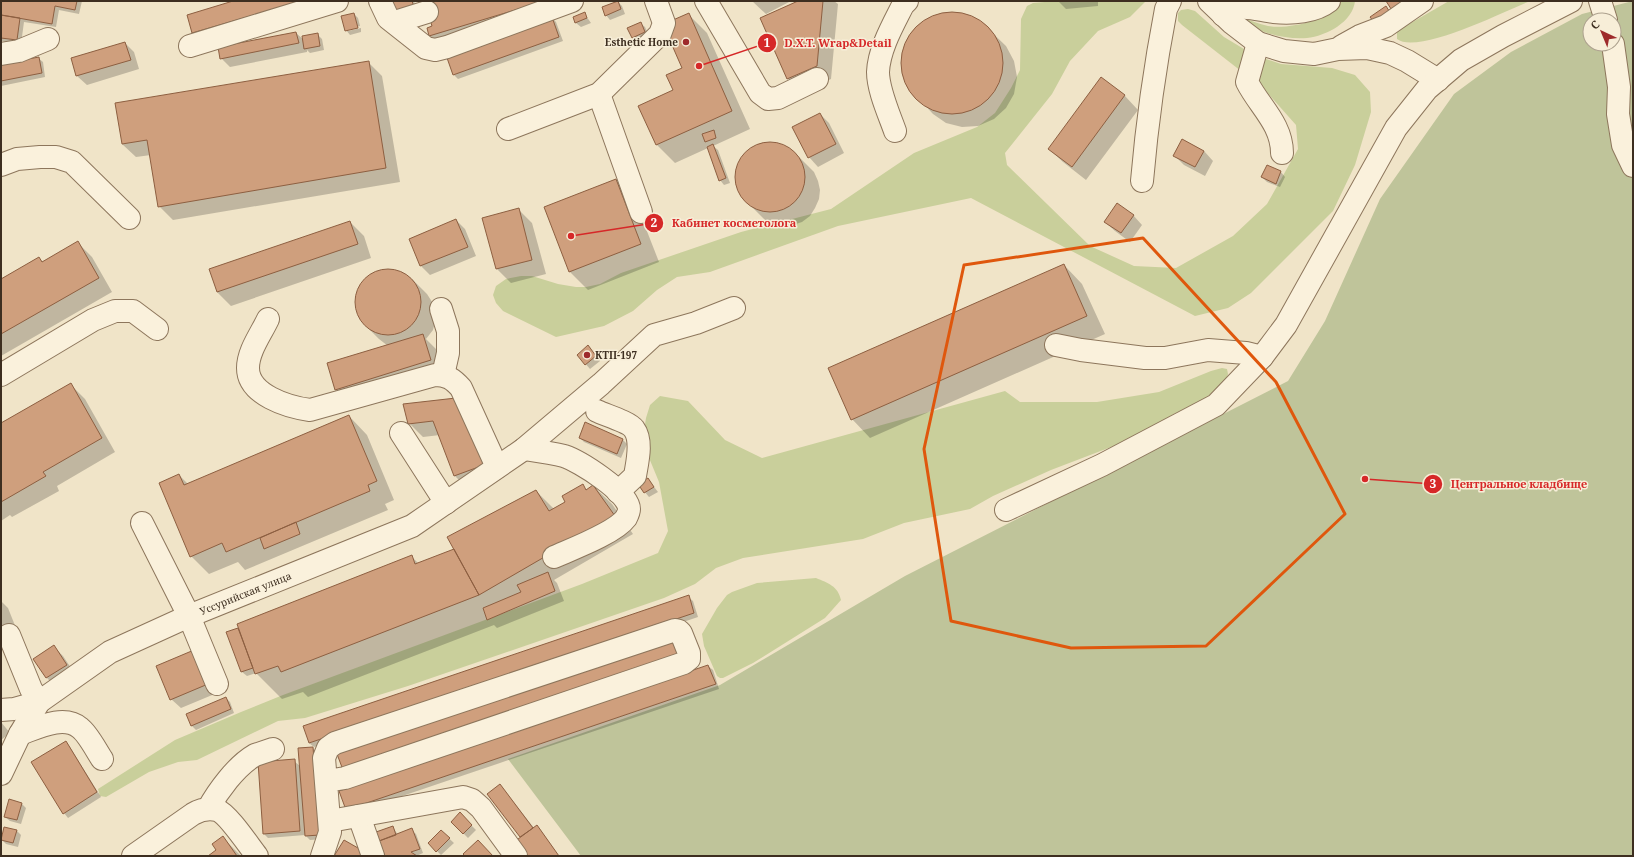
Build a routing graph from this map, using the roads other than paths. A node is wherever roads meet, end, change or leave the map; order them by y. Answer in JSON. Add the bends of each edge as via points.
{"nodes":[{"id":1,"x":337,"y":1,"type":"edge"},
{"id":2,"x":380,"y":1,"type":"edge"},
{"id":3,"x":572,"y":1,"type":"edge"},
{"id":4,"x":656,"y":1,"type":"edge"},
{"id":5,"x":706,"y":1,"type":"edge"},
{"id":6,"x":907,"y":1,"type":"edge"},
{"id":7,"x":1170,"y":1,"type":"edge"},
{"id":8,"x":1329,"y":1,"type":"edge"},
{"id":9,"x":1422,"y":1,"type":"edge"},
{"id":10,"x":1571,"y":1,"type":"edge"},
{"id":11,"x":1600,"y":1,"type":"edge"},
{"id":12,"x":1216,"y":8,"type":"edge"},
{"id":13,"x":427,"y":12,"type":"dead end"},
{"id":14,"x":1603,"y":12,"type":"edge"},
{"id":15,"x":395,"y":22,"type":"junction"},
{"id":16,"x":48,"y":39,"type":"dead end"},
{"id":17,"x":1258,"y":43,"type":"junction"},
{"id":18,"x":190,"y":46,"type":"dead end"},
{"id":19,"x":1338,"y":49,"type":"junction"},
{"id":20,"x":1614,"y":52,"type":"edge"},
{"id":21,"x":1,"y":54,"type":"edge"},
{"id":22,"x":817,"y":79,"type":"dead end"},
{"id":23,"x":1438,"y":80,"type":"junction"},
{"id":24,"x":599,"y":94,"type":"junction"},
{"id":25,"x":508,"y":129,"type":"dead end"},
{"id":26,"x":895,"y":131,"type":"dead end"},
{"id":27,"x":1282,"y":153,"type":"dead end"},
{"id":28,"x":1,"y":165,"type":"edge"},
{"id":29,"x":1633,"y":166,"type":"edge"},
{"id":30,"x":1142,"y":181,"type":"dead end"},
{"id":31,"x":641,"y":212,"type":"dead end"},
{"id":32,"x":129,"y":218,"type":"dead end"},
{"id":33,"x":734,"y":308,"type":"dead end"},
{"id":34,"x":441,"y":309,"type":"dead end"},
{"id":35,"x":268,"y":319,"type":"dead end"},
{"id":36,"x":157,"y":329,"type":"dead end"},
{"id":37,"x":1056,"y":345,"type":"dead end"},
{"id":38,"x":1262,"y":357,"type":"junction"},
{"id":39,"x":1,"y":375,"type":"edge"},
{"id":40,"x":443,"y":375,"type":"junction"},
{"id":41,"x":597,"y":411,"type":"dead end"},
{"id":42,"x":401,"y":433,"type":"dead end"},
{"id":43,"x":524,"y":449,"type":"junction"},
{"id":44,"x":497,"y":467,"type":"junction"},
{"id":45,"x":618,"y":492,"type":"junction"},
{"id":46,"x":446,"y":503,"type":"junction"},
{"id":47,"x":1006,"y":510,"type":"dead end"},
{"id":48,"x":142,"y":523,"type":"dead end"},
{"id":49,"x":554,"y":557,"type":"dead end"},
{"id":50,"x":189,"y":616,"type":"junction"},
{"id":51,"x":9,"y":635,"type":"dead end"},
{"id":52,"x":217,"y":684,"type":"dead end"},
{"id":53,"x":39,"y":702,"type":"junction"},
{"id":54,"x":1,"y":710,"type":"edge"},
{"id":55,"x":20,"y":734,"type":"junction"},
{"id":56,"x":273,"y":749,"type":"dead end"},
{"id":57,"x":102,"y":759,"type":"dead end"},
{"id":58,"x":1,"y":774,"type":"edge"},
{"id":59,"x":327,"y":781,"type":"junction"},
{"id":60,"x":208,"y":809,"type":"junction"},
{"id":61,"x":359,"y":816,"type":"junction"},
{"id":62,"x":330,"y":821,"type":"junction"},
{"id":63,"x":133,"y":856,"type":"edge"},
{"id":64,"x":257,"y":856,"type":"edge"},
{"id":65,"x":322,"y":856,"type":"edge"},
{"id":66,"x":373,"y":856,"type":"edge"},
{"id":67,"x":516,"y":856,"type":"edge"}],
"edges":[{"from":1,"to":18,"type":"lane"},
{"from":2,"to":15,"type":"lane","via":[[388,18]]},
{"from":3,"to":15,"type":"lane","via":[[435,50],[426,48]]},
{"from":4,"to":24,"type":"lane","via":[[664,22],[660,34]]},
{"from":5,"to":22,"type":"lane","via":[[760,93],[768,99],[778,98]]},
{"from":6,"to":26,"type":"lane","via":[[885,40],[878,72],[883,98]]},
{"from":7,"to":30,"type":"lane","via":[[1166,9],[1155,66],[1146,126]]},
{"from":8,"to":12,"type":"lane","via":[[1315,9],[1292,12],[1243,7]]},
{"from":9,"to":19,"type":"lane","via":[[1386,26],[1360,36]]},
{"from":10,"to":23,"type":"lane","via":[[1461,60]]},
{"from":11,"to":14,"type":"lane"},
{"from":12,"to":17,"type":"lane"},
{"from":13,"to":15,"type":"lane"},
{"from":16,"to":21,"type":"lane","via":[[19,51]]},
{"from":17,"to":19,"type":"lane","via":[[1284,51],[1314,54]]},
{"from":17,"to":27,"type":"lane","via":[[1247,82],[1277,128]]},
{"from":19,"to":23,"type":"lane","via":[[1367,48],[1390,53]]},
{"from":20,"to":29,"type":"lane","via":[[1623,146]]},
{"from":23,"to":38,"type":"lane","via":[[1427,89],[1396,128],[1286,325]]},
{"from":24,"to":25,"type":"lane"},
{"from":24,"to":31,"type":"lane"},
{"from":28,"to":32,"type":"lane","via":[[17,159],[56,157],[72,162]]},
{"from":33,"to":43,"type":"lane","name":"Уссурийская улица","via":[[696,323],[654,335]]},
{"from":34,"to":40,"type":"lane","via":[[448,331],[448,353]]},
{"from":35,"to":40,"type":"lane","via":[[251,352],[248,368],[252,382],[264,394],[290,407],[310,410],[435,375]]},
{"from":36,"to":39,"type":"lane","via":[[134,312],[115,311],[93,320]]},
{"from":37,"to":38,"type":"lane","via":[[1145,358],[1165,358],[1208,350],[1246,352]]},
{"from":38,"to":47,"type":"lane","via":[[1216,405],[1102,465]]},
{"from":40,"to":44,"type":"lane","via":[[453,379],[461,388]]},
{"from":41,"to":45,"type":"lane","via":[[631,425],[636,433],[638,444],[635,476]]},
{"from":42,"to":46,"type":"lane"},
{"from":43,"to":44,"type":"lane","name":"Уссурийская улица"},
{"from":43,"to":45,"type":"lane","via":[[564,456],[583,464]]},
{"from":44,"to":46,"type":"lane","name":"Уссурийская улица"},
{"from":45,"to":49,"type":"lane","via":[[629,509],[622,522],[616,528]]},
{"from":46,"to":50,"type":"lane","name":"Уссурийская улица","via":[[412,526]]},
{"from":48,"to":50,"type":"lane"},
{"from":50,"to":52,"type":"lane"},
{"from":50,"to":53,"type":"lane","name":"Уссурийская улица","via":[[110,652]]},
{"from":51,"to":53,"type":"lane"},
{"from":53,"to":54,"type":"lane"},
{"from":53,"to":55,"type":"lane","name":"Уссурийская улица"},
{"from":55,"to":57,"type":"lane","via":[[61,722],[73,724],[80,728]]},
{"from":55,"to":58,"type":"lane","name":"Уссурийская улица"},
{"from":56,"to":60,"type":"lane","via":[[245,762],[228,780]]},
{"from":59,"to":59,"type":"lane","via":[[324,758],[328,748],[335,744],[675,630],[681,634],[689,653],[689,659],[684,663],[352,775]]},
{"from":59,"to":62,"type":"lane"},
{"from":60,"to":63,"type":"lane","via":[[193,814]]},
{"from":60,"to":64,"type":"lane","via":[[218,810],[226,816]]},
{"from":61,"to":62,"type":"lane"},
{"from":61,"to":66,"type":"lane"},
{"from":61,"to":67,"type":"lane","via":[[463,797],[472,800],[481,808]]},
{"from":62,"to":65,"type":"lane","via":[[330,832]]}]}
